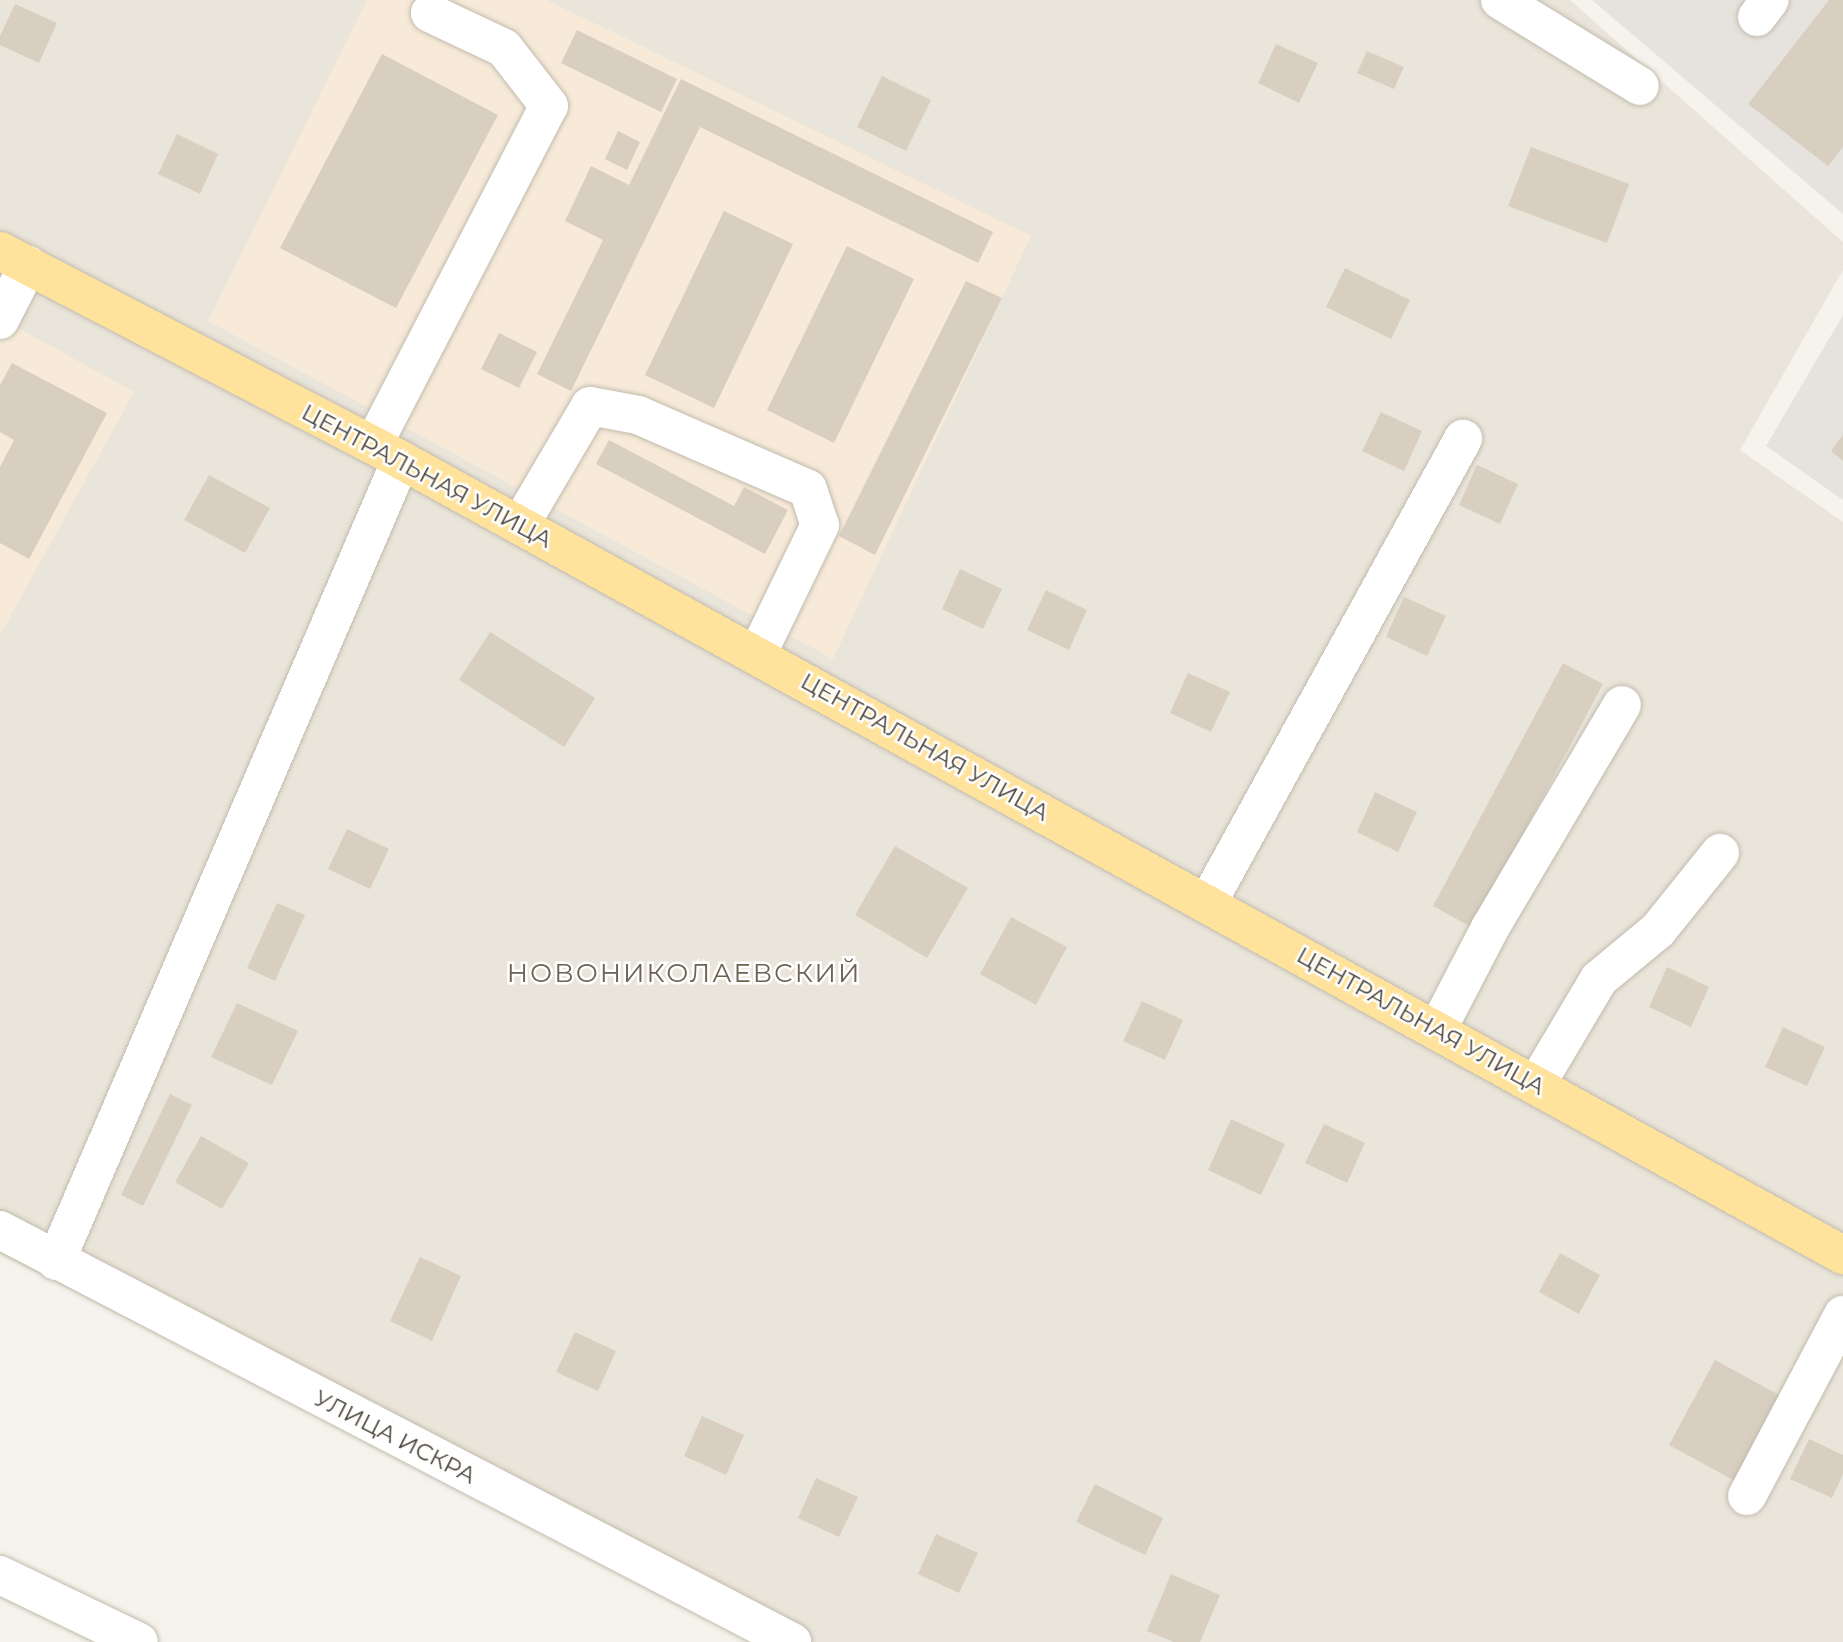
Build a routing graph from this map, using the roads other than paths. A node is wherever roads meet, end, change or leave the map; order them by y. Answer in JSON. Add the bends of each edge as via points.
{"nodes":[{"id":1,"x":1500,"y":0,"type":"edge"},
{"id":2,"x":430,"y":13,"type":"dead end"},
{"id":3,"x":1640,"y":86,"type":"dead end"},
{"id":4,"x":14,"y":258,"type":"edge"},
{"id":5,"x":0,"y":320,"type":"edge"},
{"id":6,"x":1463,"y":439,"type":"dead end"},
{"id":7,"x":387,"y":453,"type":"junction"},
{"id":8,"x":520,"y":526,"type":"junction"},
{"id":9,"x":757,"y":655,"type":"junction"},
{"id":10,"x":1622,"y":705,"type":"dead end"},
{"id":11,"x":1720,"y":853,"type":"dead end"},
{"id":12,"x":1208,"y":902,"type":"junction"},
{"id":13,"x":1437,"y":1030,"type":"junction"},
{"id":14,"x":1536,"y":1085,"type":"junction"},
{"id":15,"x":0,"y":1230,"type":"edge"},
{"id":16,"x":1843,"y":1255,"type":"edge"},
{"id":17,"x":56,"y":1261,"type":"junction"},
{"id":18,"x":1843,"y":1315,"type":"edge"},
{"id":19,"x":1747,"y":1496,"type":"dead end"},
{"id":20,"x":0,"y":1575,"type":"edge"},
{"id":21,"x":139,"y":1642,"type":"edge"},
{"id":22,"x":792,"y":1642,"type":"edge"}],
"edges":[{"from":1,"to":3,"type":"street"},
{"from":2,"to":7,"type":"street","via":[[503,48],[549,106]]},
{"from":4,"to":5,"type":"street"},
{"from":4,"to":7,"type":"main road","name":"ЦЕНТРАЛЬНАЯ УЛИЦА"},
{"from":6,"to":12,"type":"street"},
{"from":7,"to":8,"type":"main road","name":"ЦЕНТРАЛЬНАЯ УЛИЦА"},
{"from":7,"to":17,"type":"street"},
{"from":8,"to":9,"type":"main road","name":"ЦЕНТРАЛЬНАЯ УЛИЦА"},
{"from":8,"to":9,"type":"street","via":[[590,406],[638,415],[808,489],[820,525]]},
{"from":9,"to":12,"type":"main road","name":"ЦЕНТРАЛЬНАЯ УЛИЦА"},
{"from":10,"to":13,"type":"street","via":[[1490,928]]},
{"from":11,"to":14,"type":"street","via":[[1658,930],[1600,979]]},
{"from":12,"to":13,"type":"main road","name":"ЦЕНТРАЛЬНАЯ УЛИЦА"},
{"from":13,"to":14,"type":"main road","name":"ЦЕНТРАЛЬНАЯ УЛИЦА"},
{"from":14,"to":16,"type":"main road","name":"ЦЕНТРАЛЬНАЯ УЛИЦА"},
{"from":15,"to":17,"type":"street","name":"УЛИЦА ИСКРА"},
{"from":17,"to":22,"type":"street","name":"УЛИЦА ИСКРА"},
{"from":18,"to":19,"type":"street"},
{"from":20,"to":21,"type":"street"}]}
